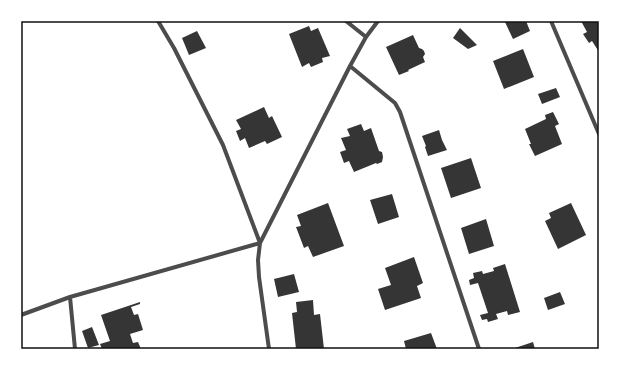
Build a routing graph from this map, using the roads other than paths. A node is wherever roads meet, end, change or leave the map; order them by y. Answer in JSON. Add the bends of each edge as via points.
{"nodes":[{"id":1,"x":158,"y":21,"type":"edge"},
{"id":2,"x":346,"y":21,"type":"edge"},
{"id":3,"x":378,"y":21,"type":"edge"},
{"id":4,"x":551,"y":21,"type":"edge"},
{"id":5,"x":366,"y":37,"type":"junction"},
{"id":6,"x":350,"y":66,"type":"junction"},
{"id":7,"x":599,"y":134,"type":"edge"},
{"id":8,"x":260,"y":243,"type":"junction"},
{"id":9,"x":70,"y":297,"type":"junction"},
{"id":10,"x":21,"y":315,"type":"edge"},
{"id":11,"x":75,"y":349,"type":"edge"},
{"id":12,"x":269,"y":349,"type":"edge"},
{"id":13,"x":479,"y":349,"type":"edge"}],
"edges":[{"from":1,"to":8,"type":"street","via":[[223,145]]},
{"from":2,"to":5,"type":"street"},
{"from":3,"to":5,"type":"street"},
{"from":4,"to":7,"type":"street"},
{"from":5,"to":6,"type":"street"},
{"from":6,"to":8,"type":"street"},
{"from":6,"to":13,"type":"street","via":[[395,103],[400,112]]},
{"from":8,"to":9,"type":"street"},
{"from":8,"to":12,"type":"street","via":[[259,277]]},
{"from":9,"to":10,"type":"street"},
{"from":9,"to":11,"type":"street"}]}
